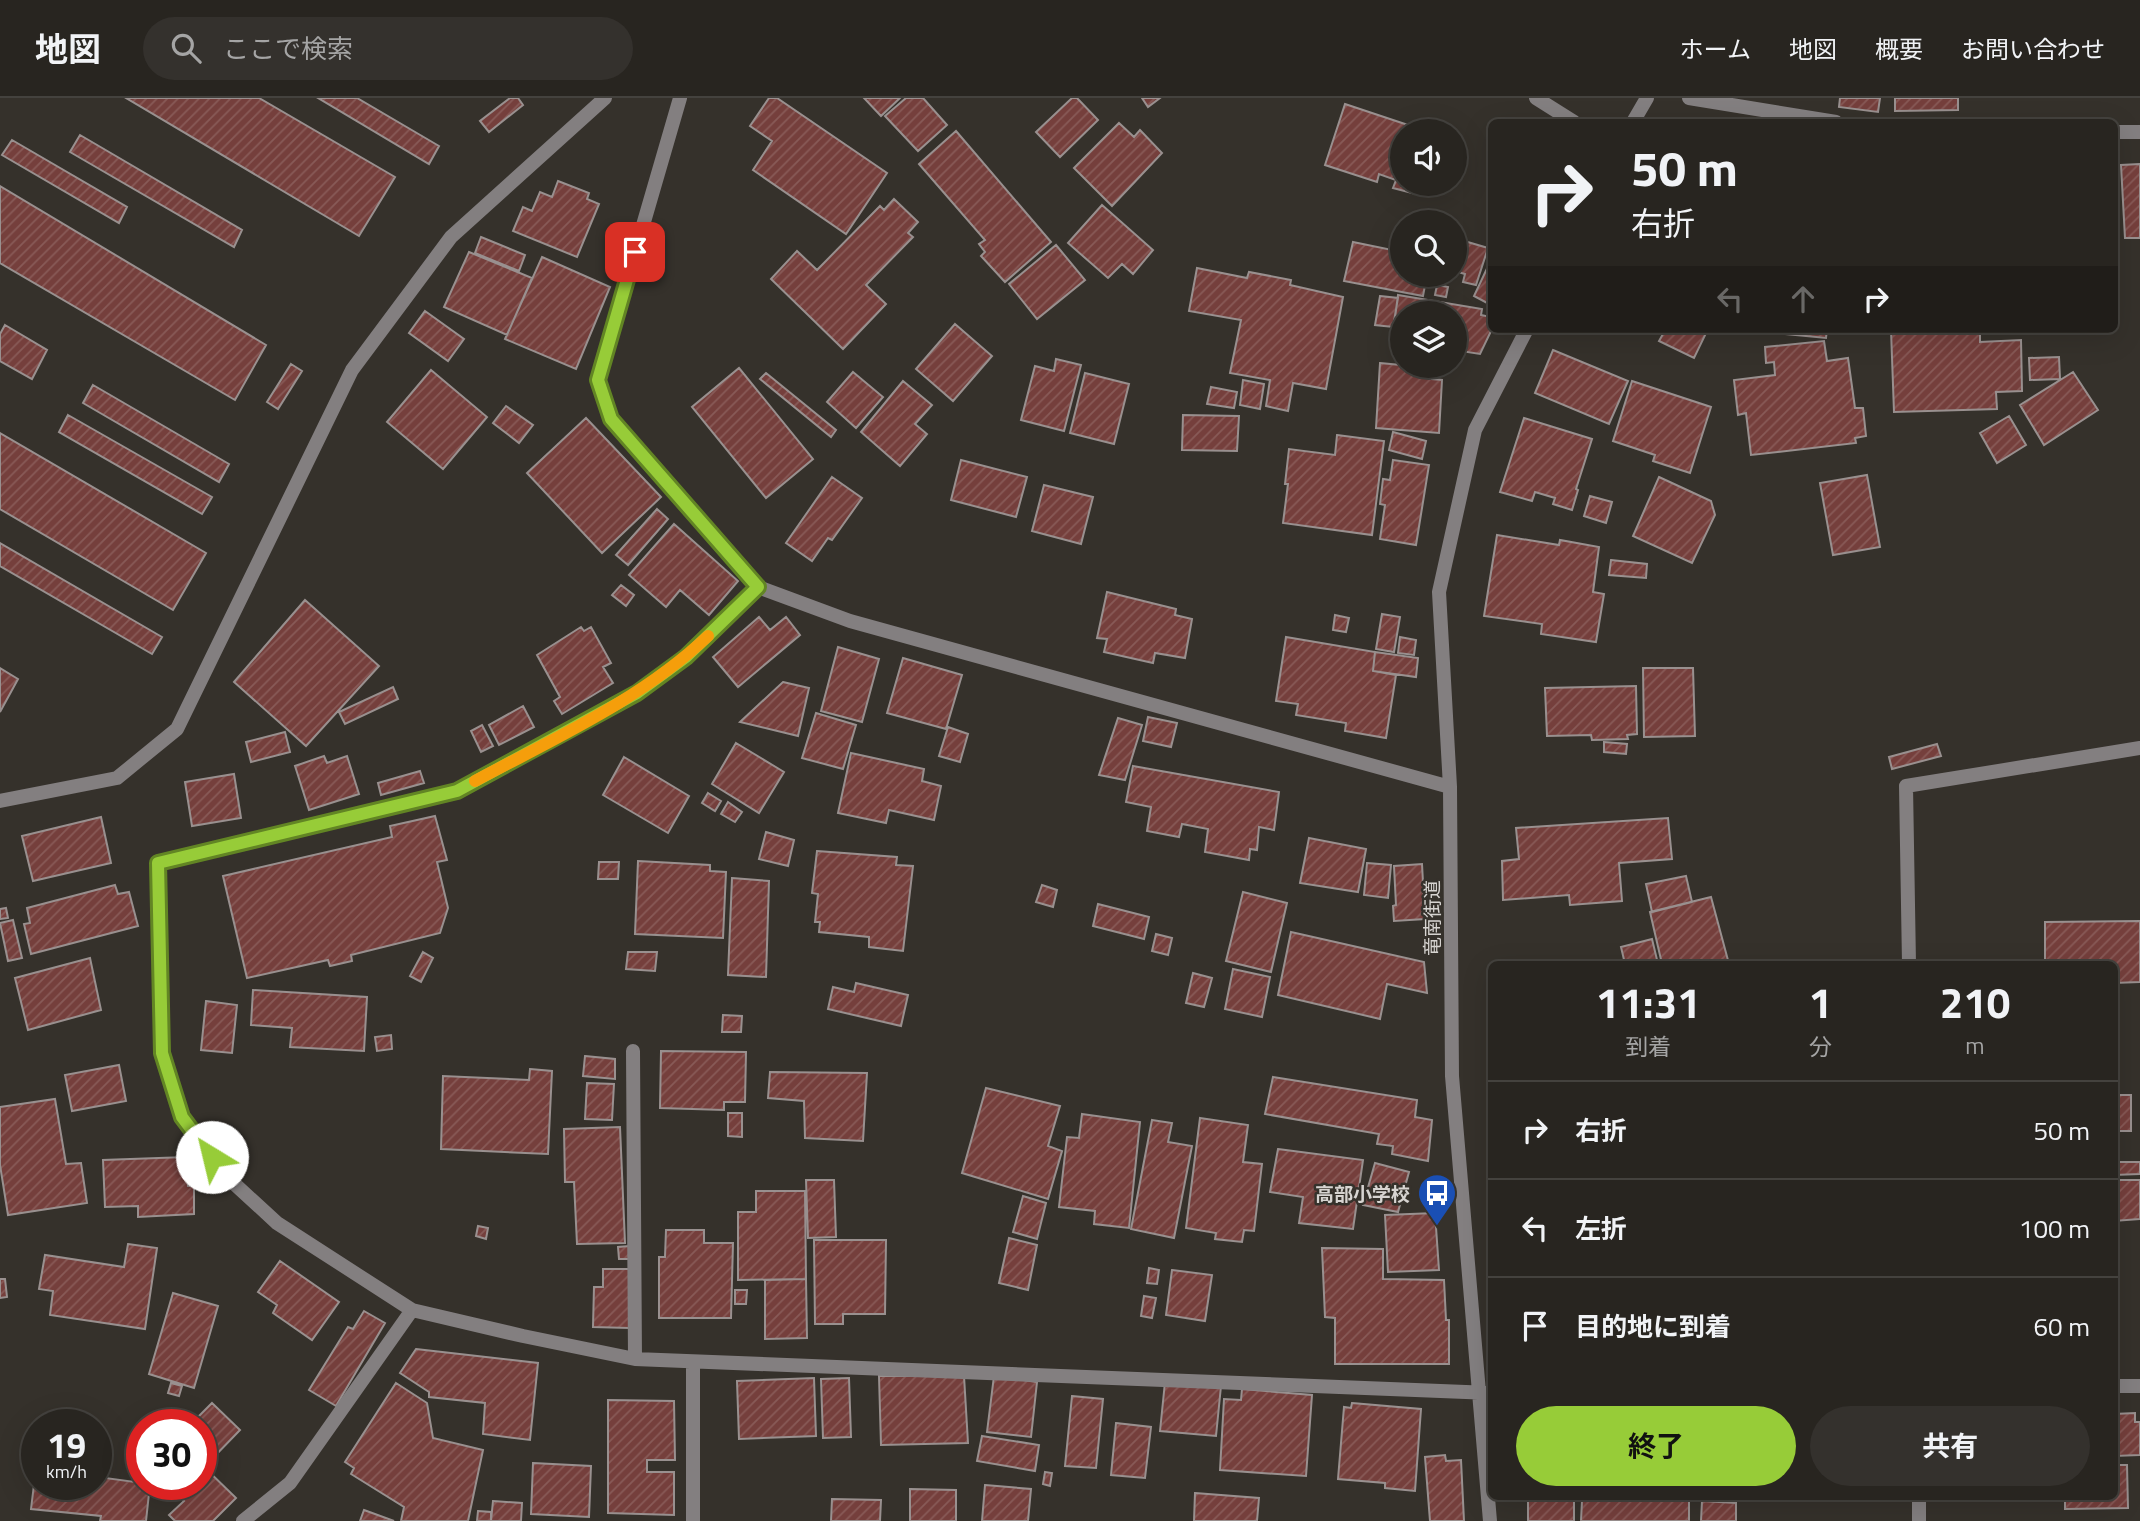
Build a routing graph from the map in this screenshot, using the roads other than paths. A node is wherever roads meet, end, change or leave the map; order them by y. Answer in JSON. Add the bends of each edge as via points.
{"nodes":[{"id":1,"x":605,"y":98,"type":"edge"},
{"id":2,"x":680,"y":98,"type":"edge"},
{"id":3,"x":1536,"y":98,"type":"edge"},
{"id":4,"x":1647,"y":98,"type":"edge"},
{"id":5,"x":1689,"y":98,"type":"edge"},
{"id":6,"x":1569,"y":119,"type":"edge"},
{"id":7,"x":1635,"y":119,"type":"edge"},
{"id":8,"x":1818,"y":119,"type":"edge"},
{"id":9,"x":2118,"y":132,"type":"edge"},
{"id":10,"x":2140,"y":132,"type":"edge"},
{"id":11,"x":1525,"y":333,"type":"edge"},
{"id":12,"x":758,"y":587,"type":"junction"},
{"id":13,"x":2140,"y":748,"type":"edge"},
{"id":14,"x":1450,"y":787,"type":"junction"},
{"id":15,"x":0,"y":801,"type":"edge"},
{"id":16,"x":1909,"y":961,"type":"edge"},
{"id":17,"x":633,"y":1051,"type":"dead end"},
{"id":18,"x":412,"y":1310,"type":"junction"},
{"id":19,"x":635,"y":1359,"type":"junction"},
{"id":20,"x":693,"y":1363,"type":"junction"},
{"id":21,"x":2118,"y":1386,"type":"edge"},
{"id":22,"x":2140,"y":1386,"type":"edge"},
{"id":23,"x":1485,"y":1393,"type":"edge"},
{"id":24,"x":1488,"y":1470,"type":"edge"},
{"id":25,"x":1489,"y":1500,"type":"edge"},
{"id":26,"x":1919,"y":1500,"type":"edge"},
{"id":27,"x":243,"y":1521,"type":"edge"},
{"id":28,"x":693,"y":1521,"type":"edge"},
{"id":29,"x":1490,"y":1521,"type":"edge"},
{"id":30,"x":1919,"y":1521,"type":"edge"}],
"edges":[{"from":1,"to":15,"type":"street","via":[[451,237],[352,370],[177,729],[117,778]]},
{"from":2,"to":12,"type":"street","via":[[598,380],[611,419]]},
{"from":3,"to":6,"type":"street"},
{"from":4,"to":7,"type":"street"},
{"from":5,"to":8,"type":"street"},
{"from":9,"to":10,"type":"street"},
{"from":11,"to":14,"type":"street","name":"竜南街道","via":[[1475,430],[1439,592]]},
{"from":12,"to":14,"type":"street","via":[[850,621]]},
{"from":12,"to":18,"type":"street","via":[[686,657],[637,693],[457,791],[158,863],[162,1053],[182,1117],[227,1177],[277,1223]]},
{"from":13,"to":16,"type":"street","via":[[1906,786]]},
{"from":14,"to":23,"type":"street","name":"竜南街道","via":[[1452,1076]]},
{"from":17,"to":19,"type":"street"},
{"from":18,"to":19,"type":"street"},
{"from":18,"to":27,"type":"street","via":[[290,1483]]},
{"from":19,"to":20,"type":"street"},
{"from":20,"to":23,"type":"street"},
{"from":20,"to":28,"type":"street"},
{"from":21,"to":22,"type":"street"},
{"from":23,"to":24,"type":"street","name":"竜南街道"},
{"from":25,"to":29,"type":"street","name":"竜南街道"},
{"from":26,"to":30,"type":"street"}]}
